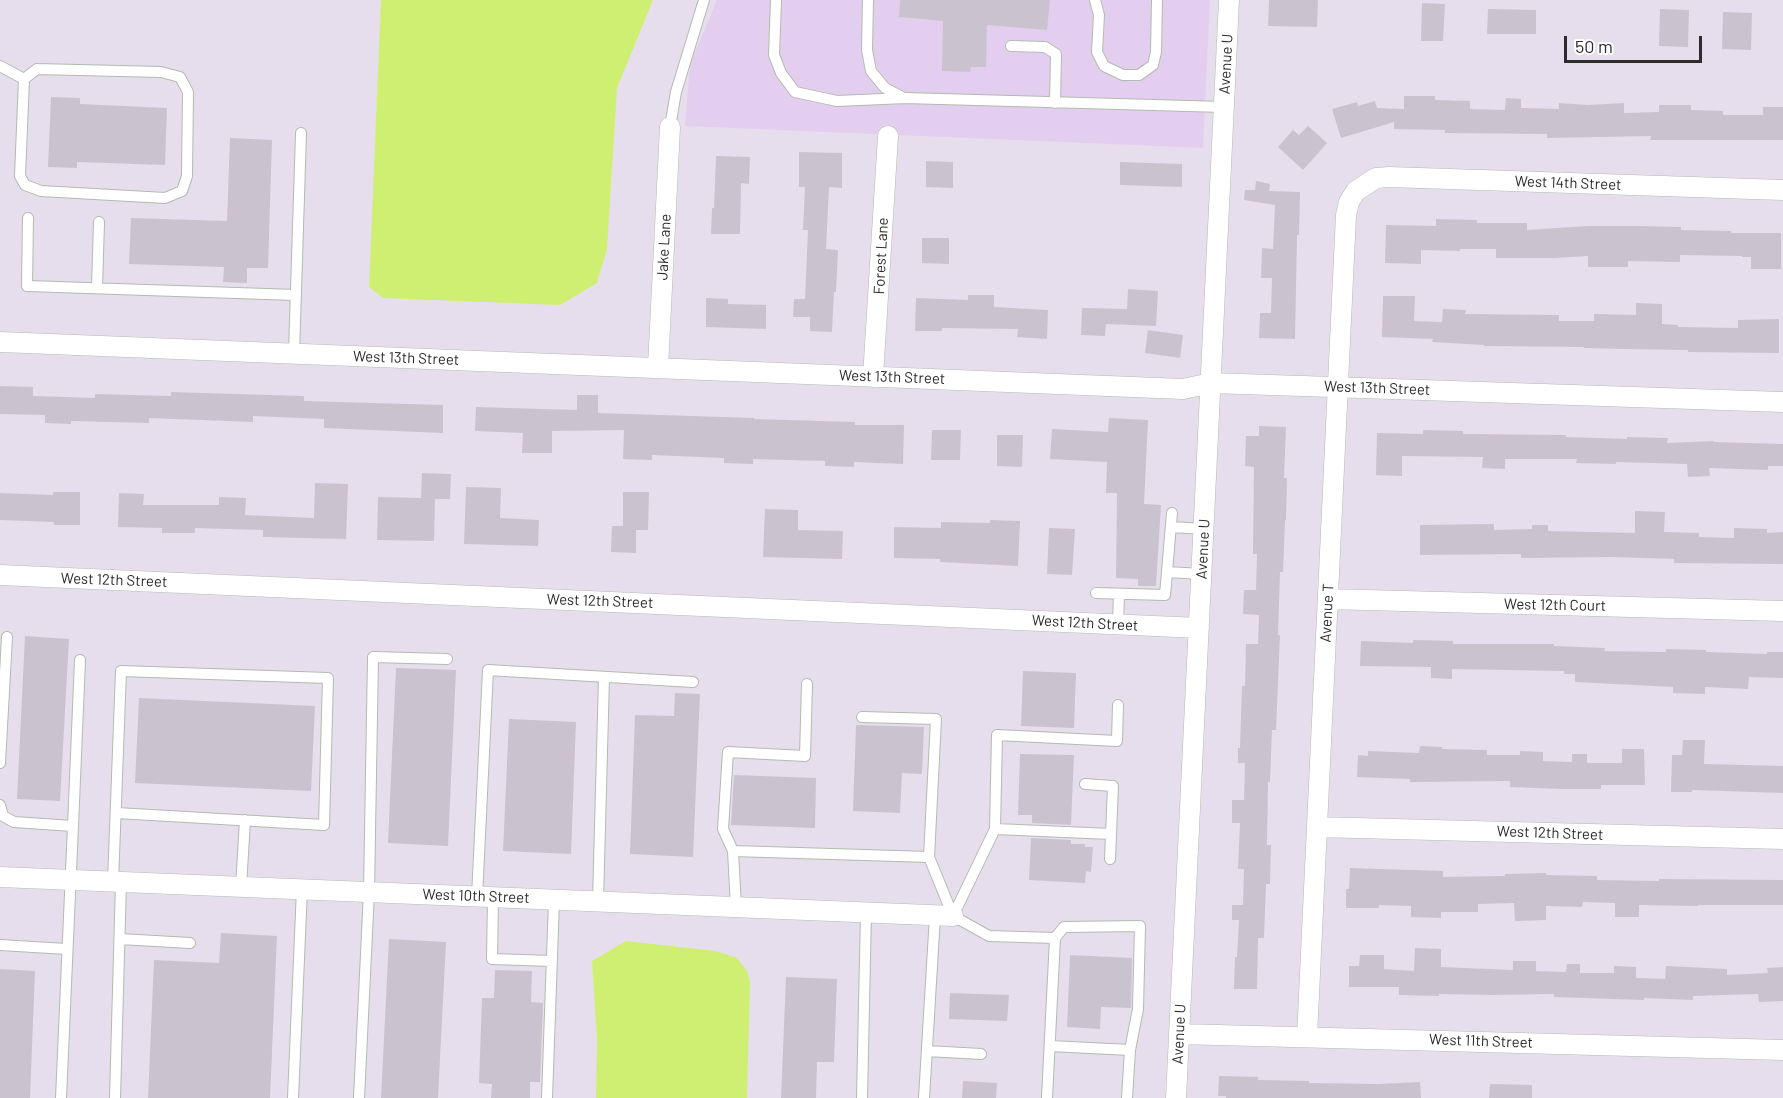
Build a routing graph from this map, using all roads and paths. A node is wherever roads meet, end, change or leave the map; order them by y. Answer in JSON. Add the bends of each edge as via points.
{"nodes":[{"id":1,"x":704,"y":0,"type":"edge"},
{"id":2,"x":776,"y":0,"type":"edge"},
{"id":3,"x":868,"y":0,"type":"edge"},
{"id":4,"x":1095,"y":0,"type":"edge"},
{"id":5,"x":1157,"y":0,"type":"edge"},
{"id":6,"x":1229,"y":0,"type":"edge"},
{"id":7,"x":1011,"y":46,"type":"dead end"},
{"id":8,"x":0,"y":66,"type":"edge"},
{"id":9,"x":24,"y":79,"type":"junction"},
{"id":10,"x":905,"y":98,"type":"junction"},
{"id":11,"x":1054,"y":103,"type":"junction"},
{"id":12,"x":1224,"y":107,"type":"junction"},
{"id":13,"x":670,"y":127,"type":"joint"},
{"id":14,"x":301,"y":133,"type":"dead end"},
{"id":15,"x":888,"y":136,"type":"dead end"},
{"id":16,"x":1783,"y":190,"type":"edge"},
{"id":17,"x":1356,"y":191,"type":"joint"},
{"id":18,"x":28,"y":218,"type":"dead end"},
{"id":19,"x":99,"y":222,"type":"dead end"},
{"id":20,"x":97,"y":288,"type":"junction"},
{"id":21,"x":297,"y":296,"type":"junction"},
{"id":22,"x":0,"y":342,"type":"edge"},
{"id":23,"x":294,"y":353,"type":"junction"},
{"id":24,"x":658,"y":367,"type":"junction"},
{"id":25,"x":873,"y":377,"type":"junction"},
{"id":26,"x":1211,"y":382,"type":"junction"},
{"id":27,"x":1338,"y":387,"type":"junction"},
{"id":28,"x":1783,"y":402,"type":"edge"},
{"id":29,"x":1172,"y":513,"type":"dead end"},
{"id":30,"x":1171,"y":527,"type":"junction"},
{"id":31,"x":1204,"y":529,"type":"junction"},
{"id":32,"x":1167,"y":572,"type":"junction"},
{"id":33,"x":1202,"y":574,"type":"junction"},
{"id":34,"x":0,"y":575,"type":"edge"},
{"id":35,"x":1096,"y":593,"type":"dead end"},
{"id":36,"x":1119,"y":594,"type":"junction"},
{"id":37,"x":1328,"y":599,"type":"junction"},
{"id":38,"x":1783,"y":611,"type":"edge"},
{"id":39,"x":1118,"y":624,"type":"junction"},
{"id":40,"x":1199,"y":628,"type":"junction"},
{"id":41,"x":7,"y":637,"type":"dead end"},
{"id":42,"x":80,"y":660,"type":"dead end"},
{"id":43,"x":447,"y":660,"type":"dead end"},
{"id":44,"x":604,"y":677,"type":"junction"},
{"id":45,"x":693,"y":682,"type":"dead end"},
{"id":46,"x":807,"y":684,"type":"dead end"},
{"id":47,"x":1118,"y":705,"type":"dead end"},
{"id":48,"x":862,"y":717,"type":"dead end"},
{"id":49,"x":0,"y":763,"type":"edge"},
{"id":50,"x":1085,"y":784,"type":"dead end"},
{"id":51,"x":0,"y":805,"type":"edge"},
{"id":52,"x":117,"y":813,"type":"junction"},
{"id":53,"x":245,"y":820,"type":"junction"},
{"id":54,"x":73,"y":826,"type":"junction"},
{"id":55,"x":1317,"y":827,"type":"junction"},
{"id":56,"x":995,"y":829,"type":"junction"},
{"id":57,"x":1111,"y":834,"type":"junction"},
{"id":58,"x":1783,"y":839,"type":"edge"},
{"id":59,"x":733,"y":851,"type":"junction"},
{"id":60,"x":929,"y":857,"type":"junction"},
{"id":61,"x":1110,"y":859,"type":"dead end"},
{"id":62,"x":0,"y":877,"type":"edge"},
{"id":63,"x":71,"y":880,"type":"junction"},
{"id":64,"x":117,"y":882,"type":"junction"},
{"id":65,"x":241,"y":887,"type":"junction"},
{"id":66,"x":302,"y":889,"type":"junction"},
{"id":67,"x":369,"y":892,"type":"junction"},
{"id":68,"x":485,"y":897,"type":"junction"},
{"id":69,"x":554,"y":900,"type":"junction"},
{"id":70,"x":598,"y":902,"type":"junction"},
{"id":71,"x":735,"y":907,"type":"junction"},
{"id":72,"x":866,"y":912,"type":"junction"},
{"id":73,"x":944,"y":916,"type":"junction"},
{"id":74,"x":1054,"y":938,"type":"junction"},
{"id":75,"x":120,"y":939,"type":"junction"},
{"id":76,"x":190,"y":943,"type":"dead end"},
{"id":77,"x":0,"y":945,"type":"edge"},
{"id":78,"x":67,"y":949,"type":"junction"},
{"id":79,"x":552,"y":961,"type":"junction"},
{"id":80,"x":1179,"y":1034,"type":"junction"},
{"id":81,"x":1307,"y":1037,"type":"junction"},
{"id":82,"x":1050,"y":1046,"type":"junction"},
{"id":83,"x":1130,"y":1050,"type":"junction"},
{"id":84,"x":1783,"y":1050,"type":"edge"},
{"id":85,"x":927,"y":1051,"type":"junction"},
{"id":86,"x":981,"y":1054,"type":"dead end"},
{"id":87,"x":61,"y":1098,"type":"edge"},
{"id":88,"x":115,"y":1098,"type":"edge"},
{"id":89,"x":292,"y":1098,"type":"edge"},
{"id":90,"x":360,"y":1098,"type":"edge"},
{"id":91,"x":547,"y":1098,"type":"edge"},
{"id":92,"x":862,"y":1098,"type":"edge"},
{"id":93,"x":924,"y":1098,"type":"edge"},
{"id":94,"x":1047,"y":1098,"type":"edge"},
{"id":95,"x":1127,"y":1098,"type":"edge"},
{"id":96,"x":1176,"y":1098,"type":"edge"}],
"edges":[{"from":1,"to":13,"type":"lane","via":[[676,92]]},
{"from":2,"to":10,"type":"lane","via":[[774,55],[781,74],[795,92],[837,101]]},
{"from":3,"to":10,"type":"lane","via":[[867,50],[871,71],[885,88]]},
{"from":4,"to":5,"type":"lane","via":[[1099,15],[1097,52],[1104,66],[1123,75],[1139,75],[1153,65]]},
{"from":6,"to":12,"type":"street","name":"Avenue U"},
{"from":7,"to":11,"type":"lane","via":[[1045,47],[1056,54]]},
{"from":8,"to":9,"type":"lane"},
{"from":9,"to":9,"type":"lane","via":[[20,176],[25,185],[41,191],[165,198],[182,191],[188,176],[188,92],[180,77],[161,72],[38,69]]},
{"from":10,"to":11,"type":"lane"},
{"from":11,"to":12,"type":"lane"},
{"from":12,"to":26,"type":"street","name":"Avenue U"},
{"from":13,"to":24,"type":"street","name":"Jake Lane"},
{"from":14,"to":21,"type":"lane"},
{"from":15,"to":25,"type":"street","name":"Forest Lane"},
{"from":16,"to":17,"type":"street","name":"West 14th Street","via":[[1389,177],[1376,178]]},
{"from":17,"to":27,"type":"street","name":"Avenue T","via":[[1346,215]]},
{"from":18,"to":20,"type":"lane","via":[[27,286]]},
{"from":19,"to":20,"type":"lane"},
{"from":20,"to":21,"type":"lane"},
{"from":21,"to":23,"type":"lane"},
{"from":22,"to":23,"type":"street","name":"West 13th Street"},
{"from":23,"to":24,"type":"street","name":"West 13th Street"},
{"from":24,"to":25,"type":"street","name":"West 13th Street"},
{"from":25,"to":26,"type":"street","name":"West 13th Street","via":[[1183,389]]},
{"from":26,"to":27,"type":"street","name":"West 13th Street"},
{"from":26,"to":31,"type":"street","name":"Avenue U"},
{"from":27,"to":28,"type":"street","name":"West 13th Street"},
{"from":27,"to":37,"type":"street","name":"Avenue T"},
{"from":29,"to":30,"type":"lane"},
{"from":30,"to":31,"type":"lane"},
{"from":30,"to":32,"type":"lane"},
{"from":31,"to":33,"type":"street","name":"Avenue U"},
{"from":32,"to":33,"type":"lane"},
{"from":32,"to":36,"type":"lane","via":[[1165,595]]},
{"from":33,"to":40,"type":"street","name":"Avenue U"},
{"from":34,"to":39,"type":"street","name":"West 12th Street"},
{"from":35,"to":36,"type":"lane"},
{"from":36,"to":39,"type":"lane"},
{"from":37,"to":38,"type":"street","name":"West 12th Court"},
{"from":37,"to":55,"type":"street","name":"Avenue T"},
{"from":39,"to":40,"type":"street","name":"West 12th Street"},
{"from":40,"to":80,"type":"street","name":"Avenue U"},
{"from":41,"to":49,"type":"lane"},
{"from":42,"to":54,"type":"lane"},
{"from":43,"to":67,"type":"lane","via":[[373,657]]},
{"from":44,"to":45,"type":"lane"},
{"from":44,"to":68,"type":"lane","via":[[488,670]]},
{"from":44,"to":70,"type":"lane"},
{"from":46,"to":59,"type":"lane","via":[[805,756],[728,752],[723,829]]},
{"from":47,"to":56,"type":"lane","via":[[1117,741],[997,735]]},
{"from":48,"to":60,"type":"lane","via":[[936,719]]},
{"from":50,"to":57,"type":"lane","via":[[1113,786]]},
{"from":51,"to":54,"type":"lane","via":[[3,816],[14,822]]},
{"from":52,"to":53,"type":"lane"},
{"from":52,"to":53,"type":"lane","via":[[121,671],[328,678],[324,825]]},
{"from":52,"to":64,"type":"lane"},
{"from":53,"to":65,"type":"lane"},
{"from":54,"to":63,"type":"lane"},
{"from":55,"to":58,"type":"street","name":"West 12th Street"},
{"from":55,"to":81,"type":"street","name":"Avenue T"},
{"from":56,"to":57,"type":"lane"},
{"from":56,"to":73,"type":"lane"},
{"from":57,"to":61,"type":"lane"},
{"from":59,"to":60,"type":"lane"},
{"from":59,"to":71,"type":"lane"},
{"from":60,"to":73,"type":"lane"},
{"from":62,"to":63,"type":"street","name":"West 10th Street"},
{"from":63,"to":64,"type":"street","name":"West 10th Street"},
{"from":63,"to":78,"type":"lane"},
{"from":64,"to":65,"type":"street","name":"West 10th Street"},
{"from":64,"to":75,"type":"lane"},
{"from":65,"to":66,"type":"street","name":"West 10th Street"},
{"from":66,"to":67,"type":"street","name":"West 10th Street"},
{"from":66,"to":89,"type":"lane"},
{"from":67,"to":68,"type":"street","name":"West 10th Street"},
{"from":67,"to":90,"type":"lane"},
{"from":68,"to":69,"type":"street","name":"West 10th Street"},
{"from":68,"to":79,"type":"lane","via":[[492,959]]},
{"from":69,"to":70,"type":"street","name":"West 10th Street"},
{"from":69,"to":79,"type":"lane"},
{"from":70,"to":71,"type":"street","name":"West 10th Street"},
{"from":71,"to":72,"type":"street","name":"West 10th Street"},
{"from":72,"to":73,"type":"street","name":"West 10th Street"},
{"from":72,"to":92,"type":"lane"},
{"from":73,"to":74,"type":"lane","via":[[989,936]]},
{"from":73,"to":85,"type":"lane"},
{"from":74,"to":82,"type":"lane"},
{"from":74,"to":83,"type":"lane","via":[[1064,927],[1140,926],[1138,1009]]},
{"from":75,"to":76,"type":"lane"},
{"from":75,"to":88,"type":"lane"},
{"from":77,"to":78,"type":"lane"},
{"from":78,"to":87,"type":"lane"},
{"from":79,"to":91,"type":"lane"},
{"from":80,"to":81,"type":"street","name":"West 11th Street"},
{"from":80,"to":96,"type":"street","name":"Avenue U"},
{"from":81,"to":84,"type":"street","name":"West 11th Street"},
{"from":82,"to":83,"type":"lane"},
{"from":82,"to":94,"type":"lane"},
{"from":83,"to":95,"type":"lane"},
{"from":85,"to":86,"type":"lane"},
{"from":85,"to":93,"type":"lane"}]}
